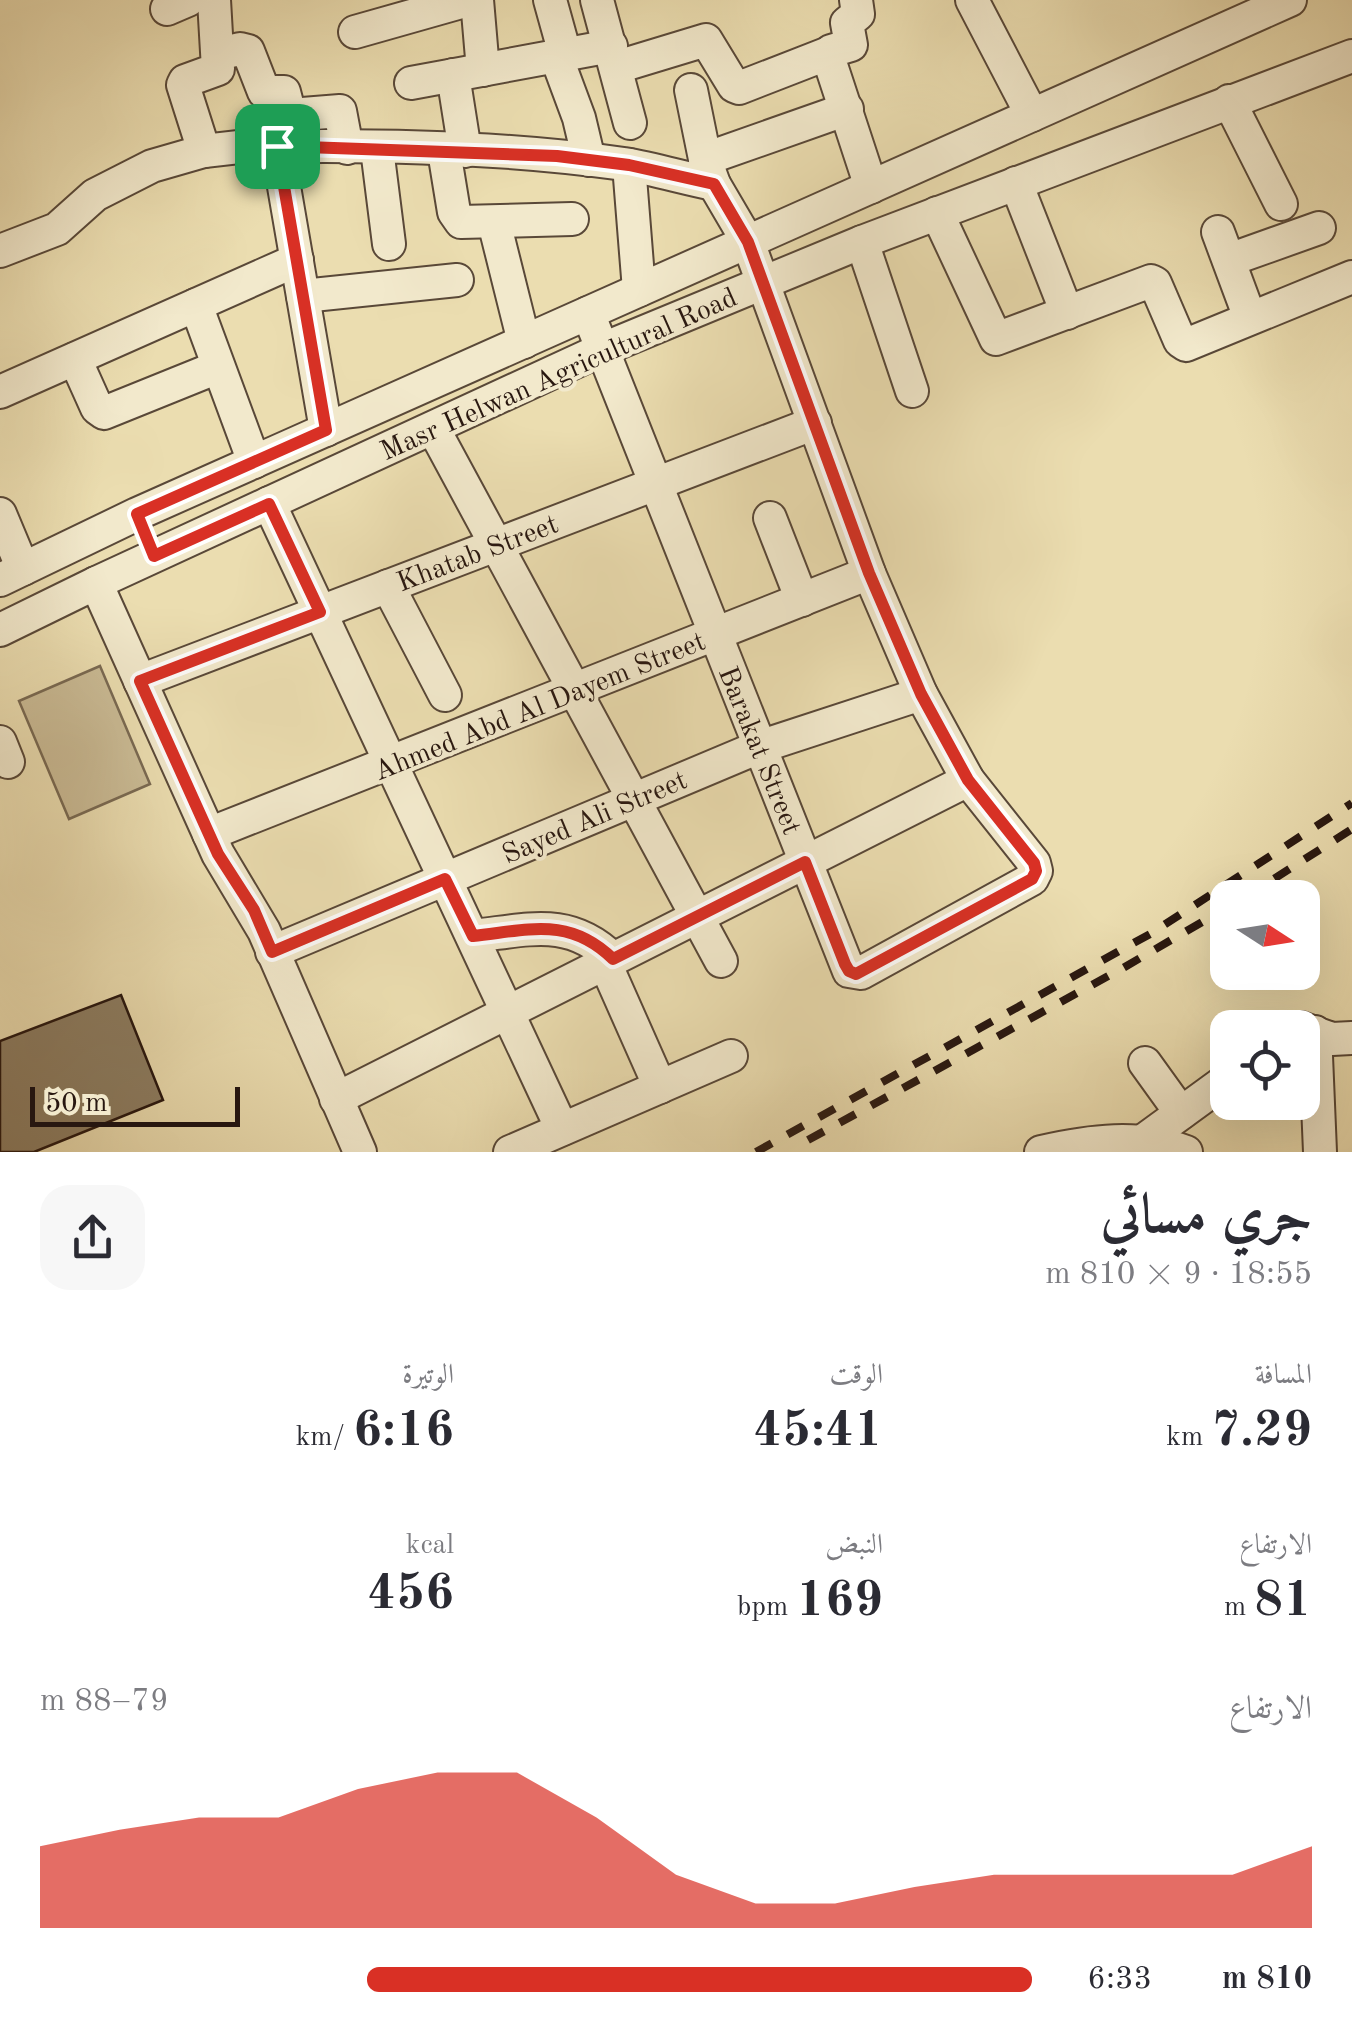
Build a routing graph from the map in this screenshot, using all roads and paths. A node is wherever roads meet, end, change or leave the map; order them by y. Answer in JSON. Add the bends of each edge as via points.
{"nodes":[{"id":1,"x":214,"y":0,"type":"edge"},
{"id":2,"x":468,"y":0,"type":"edge"},
{"id":3,"x":477,"y":0,"type":"edge"},
{"id":4,"x":597,"y":0,"type":"edge"},
{"id":5,"x":856,"y":0,"type":"edge"},
{"id":6,"x":972,"y":0,"type":"edge"},
{"id":7,"x":1290,"y":0,"type":"edge"},
{"id":8,"x":562,"y":2,"type":"edge"},
{"id":9,"x":355,"y":32,"type":"dead end"},
{"id":10,"x":829,"y":53,"type":"junction"},
{"id":11,"x":218,"y":54,"type":"junction"},
{"id":12,"x":560,"y":55,"type":"junction"},
{"id":13,"x":614,"y":56,"type":"junction"},
{"id":14,"x":1352,"y":56,"type":"edge"},
{"id":15,"x":468,"y":72,"type":"junction"},
{"id":16,"x":411,"y":83,"type":"dead end"},
{"id":17,"x":690,"y":90,"type":"dead end"},
{"id":18,"x":1229,"y":101,"type":"junction"},
{"id":19,"x":847,"y":109,"type":"junction"},
{"id":20,"x":1032,"y":115,"type":"junction"},
{"id":21,"x":580,"y":118,"type":"junction"},
{"id":22,"x":289,"y":136,"type":"junction"},
{"id":23,"x":362,"y":148,"type":"junction"},
{"id":24,"x":204,"y":151,"type":"junction"},
{"id":25,"x":454,"y":151,"type":"junction"},
{"id":26,"x":589,"y":160,"type":"junction"},
{"id":27,"x":629,"y":165,"type":"junction"},
{"id":28,"x":709,"y":172,"type":"junction"},
{"id":29,"x":1016,"y":183,"type":"junction"},
{"id":30,"x":871,"y":187,"type":"junction"},
{"id":31,"x":1281,"y":204,"type":"dead end"},
{"id":32,"x":937,"y":213,"type":"junction"},
{"id":33,"x":572,"y":220,"type":"dead end"},
{"id":34,"x":494,"y":222,"type":"junction"},
{"id":35,"x":1319,"y":228,"type":"dead end"},
{"id":36,"x":748,"y":242,"type":"junction"},
{"id":37,"x":862,"y":242,"type":"junction"},
{"id":38,"x":390,"y":244,"type":"dead end"},
{"id":39,"x":0,"y":251,"type":"edge"},
{"id":40,"x":297,"y":260,"type":"junction"},
{"id":41,"x":1352,"y":276,"type":"edge"},
{"id":42,"x":457,"y":280,"type":"dead end"},
{"id":43,"x":763,"y":283,"type":"junction"},
{"id":44,"x":639,"y":290,"type":"junction"},
{"id":45,"x":303,"y":296,"type":"junction"},
{"id":46,"x":196,"y":305,"type":"junction"},
{"id":47,"x":588,"y":313,"type":"junction"},
{"id":48,"x":1067,"y":313,"type":"junction"},
{"id":49,"x":1250,"y":318,"type":"junction"},
{"id":50,"x":524,"y":342,"type":"junction"},
{"id":51,"x":603,"y":350,"type":"junction"},
{"id":52,"x":75,"y":359,"type":"junction"},
{"id":53,"x":218,"y":367,"type":"junction"},
{"id":54,"x":912,"y":391,"type":"dead end"},
{"id":55,"x":0,"y":392,"type":"edge"},
{"id":56,"x":814,"y":423,"type":"junction"},
{"id":57,"x":433,"y":428,"type":"junction"},
{"id":58,"x":326,"y":430,"type":"junction"},
{"id":59,"x":254,"y":462,"type":"junction"},
{"id":60,"x":656,"y":484,"type":"junction"},
{"id":61,"x":269,"y":504,"type":"junction"},
{"id":62,"x":0,"y":514,"type":"edge"},
{"id":63,"x":137,"y":514,"type":"junction"},
{"id":64,"x":770,"y":518,"type":"dead end"},
{"id":65,"x":496,"y":545,"type":"junction"},
{"id":66,"x":154,"y":556,"type":"junction"},
{"id":67,"x":869,"y":573,"type":"junction"},
{"id":68,"x":11,"y":575,"type":"edge"},
{"id":69,"x":96,"y":583,"type":"junction"},
{"id":70,"x":388,"y":586,"type":"junction"},
{"id":71,"x":802,"y":600,"type":"junction"},
{"id":72,"x":320,"y":612,"type":"junction"},
{"id":73,"x":0,"y":630,"type":"edge"},
{"id":74,"x":715,"y":635,"type":"junction"},
{"id":75,"x":140,"y":681,"type":"junction"},
{"id":76,"x":575,"y":691,"type":"junction"},
{"id":77,"x":921,"y":694,"type":"junction"},
{"id":78,"x":445,"y":695,"type":"dead end"},
{"id":79,"x":759,"y":746,"type":"junction"},
{"id":80,"x":391,"y":764,"type":"junction"},
{"id":81,"x":968,"y":780,"type":"junction"},
{"id":82,"x":634,"y":800,"type":"junction"},
{"id":83,"x":209,"y":834,"type":"junction"},
{"id":84,"x":805,"y":862,"type":"junction"},
{"id":85,"x":445,"y":879,"type":"junction"},
{"id":86,"x":697,"y":917,"type":"junction"},
{"id":87,"x":473,"y":936,"type":"junction"},
{"id":88,"x":272,"y":952,"type":"junction"},
{"id":89,"x":609,"y":961,"type":"junction"},
{"id":90,"x":721,"y":961,"type":"dead end"},
{"id":91,"x":507,"y":1012,"type":"junction"},
{"id":92,"x":1320,"y":1034,"type":"edge"},
{"id":93,"x":1352,"y":1038,"type":"edge"},
{"id":94,"x":731,"y":1056,"type":"dead end"},
{"id":95,"x":1144,"y":1063,"type":"dead end"},
{"id":96,"x":660,"y":1087,"type":"junction"},
{"id":97,"x":1210,"y":1092,"type":"edge"},
{"id":98,"x":336,"y":1099,"type":"junction"},
{"id":99,"x":1182,"y":1113,"type":"junction"},
{"id":100,"x":1317,"y":1120,"type":"edge"},
{"id":101,"x":562,"y":1129,"type":"junction"},
{"id":102,"x":1143,"y":1141,"type":"junction"},
{"id":103,"x":360,"y":1152,"type":"edge"},
{"id":104,"x":510,"y":1152,"type":"edge"},
{"id":105,"x":1042,"y":1152,"type":"edge"},
{"id":106,"x":1186,"y":1152,"type":"edge"},
{"id":107,"x":1320,"y":1152,"type":"edge"}],
"edges":[{"from":1,"to":11,"type":"street"},
{"from":2,"to":9,"type":"street"},
{"from":3,"to":15,"type":"street"},
{"from":4,"to":13,"type":"street"},
{"from":5,"to":10,"type":"street","via":[[858,14],[846,23],[851,44]]},
{"from":6,"to":20,"type":"street"},
{"from":7,"to":20,"type":"street","name":"Masr Helwan Agricultural Road"},
{"from":8,"to":12,"type":"street"},
{"from":10,"to":13,"type":"street","via":[[740,88],[706,40]]},
{"from":10,"to":19,"type":"street"},
{"from":11,"to":22,"type":"street","via":[[248,51],[263,90],[284,92]]},
{"from":11,"to":24,"type":"street","via":[[216,72],[183,85]]},
{"from":12,"to":13,"type":"street"},
{"from":12,"to":15,"type":"street"},
{"from":12,"to":21,"type":"street"},
{"from":13,"to":21,"type":"street","via":[[628,115]]},
{"from":14,"to":18,"type":"street","name":"Masr Helwan Agricultural Road"},
{"from":15,"to":16,"type":"street"},
{"from":15,"to":25,"type":"street"},
{"from":17,"to":28,"type":"street"},
{"from":18,"to":29,"type":"street","name":"Masr Helwan Agricultural Road"},
{"from":18,"to":31,"type":"street"},
{"from":19,"to":28,"type":"street"},
{"from":19,"to":30,"type":"street"},
{"from":20,"to":30,"type":"street","name":"Masr Helwan Agricultural Road"},
{"from":21,"to":26,"type":"street"},
{"from":22,"to":23,"type":"street"},
{"from":22,"to":24,"type":"street"},
{"from":22,"to":40,"type":"street"},
{"from":23,"to":25,"type":"street"},
{"from":23,"to":38,"type":"street"},
{"from":24,"to":39,"type":"street","via":[[123,179],[57,229]]},
{"from":25,"to":26,"type":"street"},
{"from":25,"to":34,"type":"street","via":[[456,216]]},
{"from":26,"to":27,"type":"street"},
{"from":27,"to":28,"type":"street"},
{"from":27,"to":44,"type":"street"},
{"from":28,"to":36,"type":"street"},
{"from":29,"to":32,"type":"street","name":"Masr Helwan Agricultural Road"},
{"from":29,"to":48,"type":"street"},
{"from":30,"to":36,"type":"street","name":"Masr Helwan Agricultural Road"},
{"from":32,"to":37,"type":"street","name":"Masr Helwan Agricultural Road"},
{"from":32,"to":48,"type":"street","via":[[994,338]]},
{"from":33,"to":34,"type":"street"},
{"from":34,"to":50,"type":"street"},
{"from":35,"to":49,"type":"street","via":[[1224,245]]},
{"from":36,"to":43,"type":"street"},
{"from":36,"to":44,"type":"street","name":"Masr Helwan Agricultural Road"},
{"from":37,"to":43,"type":"street","name":"Masr Helwan Agricultural Road"},
{"from":37,"to":54,"type":"street"},
{"from":40,"to":45,"type":"street"},
{"from":40,"to":46,"type":"street"},
{"from":41,"to":49,"type":"street"},
{"from":42,"to":45,"type":"street"},
{"from":43,"to":51,"type":"street","name":"Masr Helwan Agricultural Road"},
{"from":43,"to":56,"type":"street"},
{"from":44,"to":47,"type":"street","name":"Masr Helwan Agricultural Road"},
{"from":45,"to":58,"type":"street"},
{"from":46,"to":52,"type":"street"},
{"from":46,"to":53,"type":"street"},
{"from":47,"to":50,"type":"street","name":"Masr Helwan Agricultural Road"},
{"from":47,"to":51,"type":"street","name":"Barakat Street"},
{"from":48,"to":49,"type":"street","via":[[1150,281],[1184,344]]},
{"from":50,"to":58,"type":"street","name":"Masr Helwan Agricultural Road"},
{"from":51,"to":57,"type":"street","name":"Masr Helwan Agricultural Road"},
{"from":51,"to":60,"type":"street","name":"Barakat Street"},
{"from":52,"to":53,"type":"street","via":[[101,412]]},
{"from":52,"to":55,"type":"street"},
{"from":53,"to":59,"type":"street"},
{"from":56,"to":60,"type":"street","name":"Khatab Street"},
{"from":56,"to":67,"type":"street"},
{"from":57,"to":61,"type":"street","name":"Masr Helwan Agricultural Road"},
{"from":57,"to":65,"type":"street"},
{"from":58,"to":59,"type":"street","name":"Masr Helwan Agricultural Road"},
{"from":59,"to":63,"type":"street","name":"Masr Helwan Agricultural Road"},
{"from":60,"to":65,"type":"street","name":"Khatab Street"},
{"from":60,"to":74,"type":"street","name":"Barakat Street"},
{"from":61,"to":66,"type":"street","name":"Masr Helwan Agricultural Road"},
{"from":61,"to":72,"type":"street"},
{"from":62,"to":68,"type":"street"},
{"from":63,"to":66,"type":"street"},
{"from":63,"to":68,"type":"street","name":"Masr Helwan Agricultural Road"},
{"from":64,"to":71,"type":"street"},
{"from":65,"to":70,"type":"street","name":"Khatab Street"},
{"from":65,"to":76,"type":"street"},
{"from":66,"to":69,"type":"street","name":"Masr Helwan Agricultural Road"},
{"from":67,"to":71,"type":"street","name":"Ahmed Abd Al Dayem Street"},
{"from":67,"to":77,"type":"street"},
{"from":69,"to":73,"type":"street","name":"Masr Helwan Agricultural Road"},
{"from":69,"to":75,"type":"street"},
{"from":70,"to":72,"type":"street","name":"Khatab Street"},
{"from":70,"to":78,"type":"street"},
{"from":71,"to":74,"type":"street","name":"Ahmed Abd Al Dayem Street"},
{"from":72,"to":75,"type":"street","name":"Khatab Street"},
{"from":72,"to":80,"type":"street"},
{"from":74,"to":76,"type":"street","name":"Ahmed Abd Al Dayem Street"},
{"from":74,"to":79,"type":"street","name":"Barakat Street"},
{"from":75,"to":83,"type":"street"},
{"from":76,"to":80,"type":"street","name":"Ahmed Abd Al Dayem Street"},
{"from":76,"to":82,"type":"street"},
{"from":77,"to":79,"type":"street","name":"Sayed Ali Street"},
{"from":77,"to":81,"type":"street"},
{"from":79,"to":82,"type":"street","name":"Sayed Ali Street"},
{"from":79,"to":84,"type":"street","name":"Barakat Street"},
{"from":80,"to":83,"type":"street","name":"Ahmed Abd Al Dayem Street"},
{"from":80,"to":85,"type":"street"},
{"from":81,"to":84,"type":"street"},
{"from":81,"to":84,"type":"street","name":"Barakat Street","via":[[1034,863],[1032,879],[861,973],[845,964]]},
{"from":82,"to":85,"type":"street","name":"Sayed Ali Street"},
{"from":82,"to":86,"type":"street"},
{"from":83,"to":88,"type":"street"},
{"from":84,"to":86,"type":"street"},
{"from":85,"to":87,"type":"street"},
{"from":85,"to":88,"type":"street","name":"Sayed Ali Street"},
{"from":86,"to":89,"type":"street"},
{"from":86,"to":90,"type":"street"},
{"from":87,"to":89,"type":"street","via":[[577,932],[597,943]]},
{"from":87,"to":91,"type":"street"},
{"from":88,"to":98,"type":"street"},
{"from":89,"to":91,"type":"street"},
{"from":89,"to":96,"type":"street"},
{"from":91,"to":98,"type":"street"},
{"from":91,"to":101,"type":"street"},
{"from":92,"to":93,"type":"street"},
{"from":94,"to":96,"type":"street"},
{"from":95,"to":99,"type":"street"},
{"from":96,"to":101,"type":"street"},
{"from":97,"to":99,"type":"street"},
{"from":98,"to":103,"type":"street"},
{"from":99,"to":102,"type":"street"},
{"from":100,"to":107,"type":"street"},
{"from":101,"to":104,"type":"street"},
{"from":102,"to":105,"type":"street"},
{"from":102,"to":106,"type":"street"}]}
